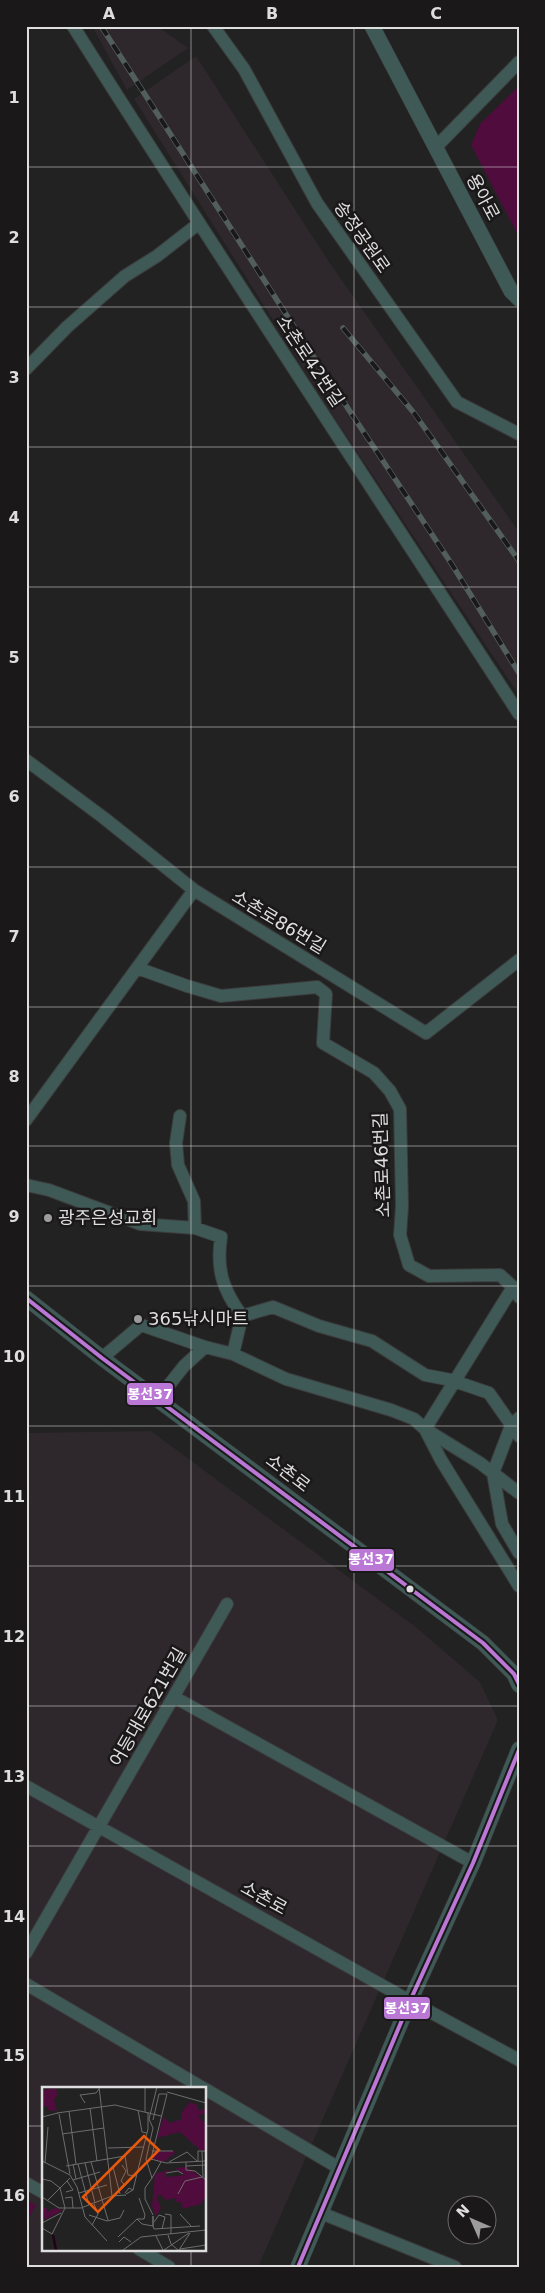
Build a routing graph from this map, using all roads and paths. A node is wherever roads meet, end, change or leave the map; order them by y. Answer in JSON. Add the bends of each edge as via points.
{"nodes":[{"id":1,"x":72,"y":26,"type":"edge"},
{"id":2,"x":213,"y":26,"type":"edge"},
{"id":3,"x":372,"y":26,"type":"edge"},
{"id":4,"x":519,"y":62,"type":"edge"},
{"id":5,"x":436,"y":147,"type":"junction"},
{"id":6,"x":198,"y":224,"type":"junction"},
{"id":7,"x":515,"y":295,"type":"edge"},
{"id":8,"x":26,"y":369,"type":"edge"},
{"id":9,"x":519,"y":434,"type":"edge"},
{"id":10,"x":519,"y":714,"type":"edge"},
{"id":11,"x":26,"y":760,"type":"edge"},
{"id":12,"x":194,"y":890,"type":"junction"},
{"id":13,"x":519,"y":960,"type":"edge"},
{"id":14,"x":137,"y":968,"type":"junction"},
{"id":15,"x":180,"y":1116,"type":"dead end"},
{"id":16,"x":26,"y":1120,"type":"edge"},
{"id":17,"x":26,"y":1185,"type":"edge"},
{"id":18,"x":195,"y":1228,"type":"junction"},
{"id":19,"x":516,"y":1292,"type":"edge"},
{"id":20,"x":26,"y":1298,"type":"edge"},
{"id":21,"x":242,"y":1316,"type":"junction"},
{"id":22,"x":204,"y":1347,"type":"junction"},
{"id":23,"x":233,"y":1354,"type":"junction"},
{"id":24,"x":102,"y":1358,"type":"junction"},
{"id":25,"x":454,"y":1381,"type":"junction"},
{"id":26,"x":158,"y":1399,"type":"junction"},
{"id":27,"x":516,"y":1427,"type":"edge"},
{"id":28,"x":425,"y":1428,"type":"junction"},
{"id":29,"x":493,"y":1473,"type":"junction"},
{"id":30,"x":519,"y":1494,"type":"edge"},
{"id":31,"x":519,"y":1553,"type":"edge"},
{"id":32,"x":519,"y":1586,"type":"edge"},
{"id":33,"x":227,"y":1604,"type":"dead end"},
{"id":34,"x":519,"y":1685,"type":"edge"},
{"id":35,"x":174,"y":1697,"type":"junction"},
{"id":36,"x":519,"y":1749,"type":"edge"},
{"id":37,"x":26,"y":1786,"type":"edge"},
{"id":38,"x":100,"y":1826,"type":"junction"},
{"id":39,"x":472,"y":1863,"type":"junction"},
{"id":40,"x":26,"y":1953,"type":"edge"},
{"id":41,"x":26,"y":1984,"type":"edge"},
{"id":42,"x":410,"y":2001,"type":"junction"},
{"id":43,"x":519,"y":2060,"type":"edge"},
{"id":44,"x":201,"y":2087,"type":"edge"},
{"id":45,"x":206,"y":2090,"type":"edge"},
{"id":46,"x":339,"y":2168,"type":"junction"},
{"id":47,"x":26,"y":2183,"type":"edge"},
{"id":48,"x":42,"y":2193,"type":"edge"},
{"id":49,"x":321,"y":2213,"type":"junction"},
{"id":50,"x":141,"y":2250,"type":"edge"},
{"id":51,"x":169,"y":2267,"type":"edge"},
{"id":52,"x":298,"y":2267,"type":"edge"},
{"id":53,"x":455,"y":2267,"type":"edge"}],
"edges":[{"from":1,"to":6,"type":"street","name":"소촌로42번길"},
{"from":2,"to":9,"type":"street","name":"송정공원로","via":[[244,69],[317,203],[457,402]]},
{"from":3,"to":5,"type":"street","name":"용아로"},
{"from":4,"to":5,"type":"street"},
{"from":5,"to":7,"type":"street","name":"용아로"},
{"from":6,"to":8,"type":"street","via":[[125,276]]},
{"from":6,"to":10,"type":"street","name":"소촌로42번길"},
{"from":11,"to":12,"type":"street","name":"소촌로86번길"},
{"from":12,"to":13,"type":"street","name":"소촌로86번길","via":[[426,1033]]},
{"from":12,"to":14,"type":"street"},
{"from":14,"to":16,"type":"street"},
{"from":14,"to":19,"type":"street","name":"소촌로46번길","via":[[221,996],[317,987],[326,994],[323,1043],[374,1074],[390,1090],[400,1109],[400,1235],[409,1265],[429,1276],[500,1275]]},
{"from":15,"to":18,"type":"street","via":[[176,1143],[178,1165],[194,1201]]},
{"from":17,"to":18,"type":"street","via":[[49,1190],[140,1224]]},
{"from":18,"to":21,"type":"street","via":[[221,1237],[218,1256],[226,1294]]},
{"from":19,"to":25,"type":"street"},
{"from":20,"to":24,"type":"street","name":"소촌로"},
{"from":21,"to":23,"type":"street"},
{"from":21,"to":25,"type":"street","via":[[273,1307],[319,1326],[372,1340],[425,1375]]},
{"from":22,"to":23,"type":"street"},
{"from":22,"to":24,"type":"street","via":[[141,1325]]},
{"from":22,"to":26,"type":"street"},
{"from":23,"to":28,"type":"street","via":[[286,1379],[414,1418]]},
{"from":24,"to":26,"type":"street","name":"소촌로"},
{"from":25,"to":27,"type":"street","via":[[488,1393]]},
{"from":25,"to":28,"type":"street"},
{"from":26,"to":34,"type":"street","name":"소촌로","via":[[483,1643],[514,1674]]},
{"from":27,"to":29,"type":"street"},
{"from":28,"to":29,"type":"street"},
{"from":28,"to":32,"type":"street","via":[[441,1460]]},
{"from":29,"to":30,"type":"street"},
{"from":29,"to":31,"type":"street","via":[[502,1524]]},
{"from":33,"to":35,"type":"street","name":"어등대로621번길"},
{"from":35,"to":38,"type":"street","name":"어등대로621번길"},
{"from":35,"to":39,"type":"street"},
{"from":36,"to":39,"type":"street"},
{"from":37,"to":38,"type":"street"},
{"from":38,"to":40,"type":"street","name":"어등대로621번길"},
{"from":38,"to":42,"type":"street","name":"소촌로"},
{"from":39,"to":42,"type":"street"},
{"from":41,"to":44,"type":"street"},
{"from":42,"to":43,"type":"street","name":"소촌로"},
{"from":42,"to":46,"type":"street"},
{"from":45,"to":46,"type":"street"},
{"from":46,"to":49,"type":"street"},
{"from":47,"to":48,"type":"street"},
{"from":49,"to":52,"type":"street"},
{"from":49,"to":53,"type":"street"},
{"from":50,"to":51,"type":"street"}]}
